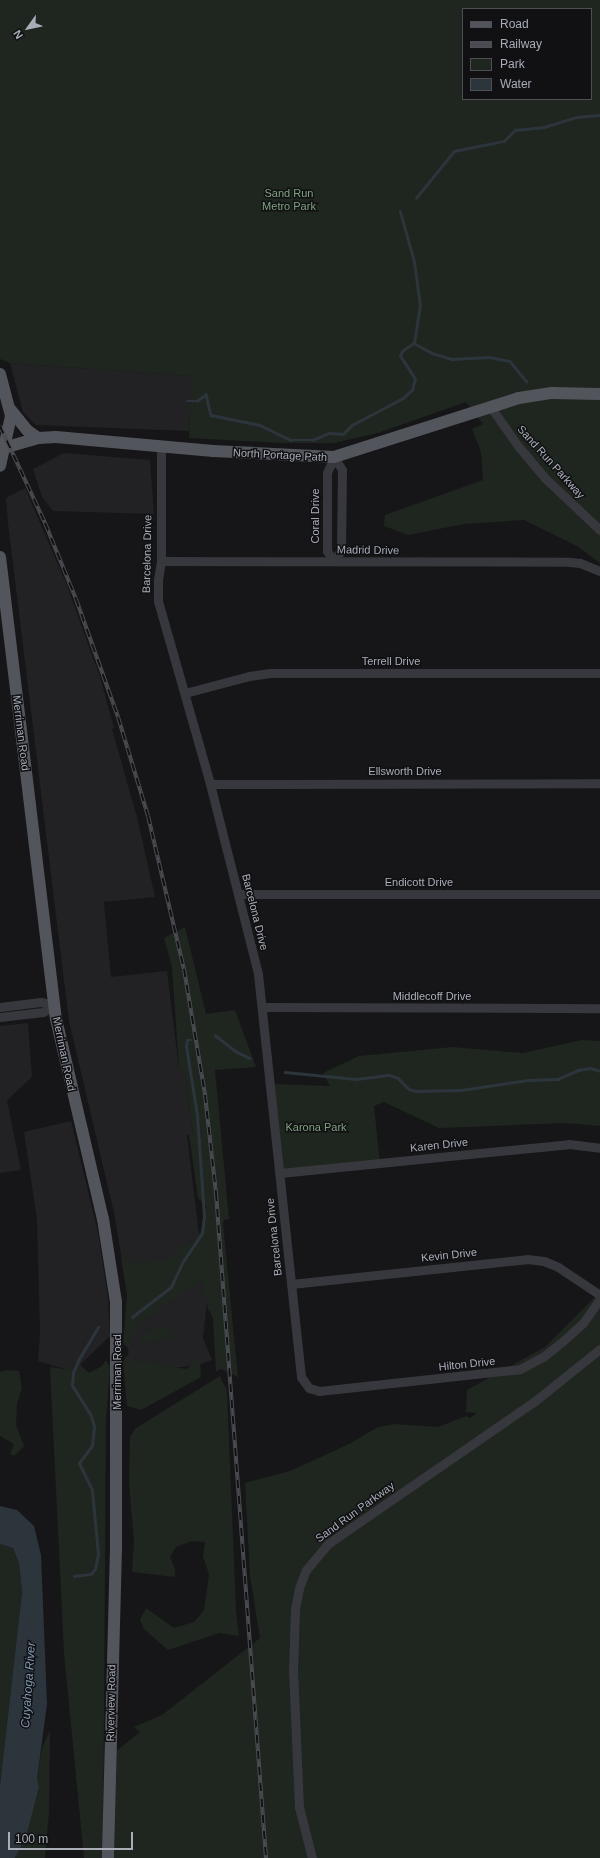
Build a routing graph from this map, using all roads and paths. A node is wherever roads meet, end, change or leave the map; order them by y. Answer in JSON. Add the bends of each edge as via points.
{"nodes":[{"id":1,"x":0,"y":374,"type":"edge"},
{"id":2,"x":600,"y":394,"type":"edge"},
{"id":3,"x":490,"y":406,"type":"junction"},
{"id":4,"x":10,"y":408,"type":"junction"},
{"id":5,"x":38,"y":438,"type":"junction"},
{"id":6,"x":161,"y":447,"type":"junction"},
{"id":7,"x":2,"y":448,"type":"edge"},
{"id":8,"x":334,"y":457,"type":"junction"},
{"id":9,"x":0,"y":466,"type":"edge"},
{"id":10,"x":600,"y":530,"type":"edge"},
{"id":11,"x":0,"y":558,"type":"edge"},
{"id":12,"x":334,"y":561,"type":"junction"},
{"id":13,"x":161,"y":562,"type":"junction"},
{"id":14,"x":600,"y":571,"type":"edge"},
{"id":15,"x":600,"y":673,"type":"edge"},
{"id":16,"x":185,"y":693,"type":"junction"},
{"id":17,"x":600,"y":783,"type":"edge"},
{"id":18,"x":210,"y":784,"type":"junction"},
{"id":19,"x":238,"y":894,"type":"junction"},
{"id":20,"x":600,"y":894,"type":"edge"},
{"id":21,"x":54,"y":1005,"type":"junction"},
{"id":22,"x":1,"y":1007,"type":"edge"},
{"id":23,"x":263,"y":1007,"type":"junction"},
{"id":24,"x":600,"y":1008,"type":"edge"},
{"id":25,"x":2,"y":1017,"type":"edge"},
{"id":26,"x":600,"y":1148,"type":"edge"},
{"id":27,"x":280,"y":1173,"type":"junction"},
{"id":28,"x":291,"y":1284,"type":"junction"},
{"id":29,"x":600,"y":1295,"type":"edge"},
{"id":30,"x":600,"y":1299,"type":"edge"},
{"id":31,"x":600,"y":1349,"type":"edge"},
{"id":32,"x":309,"y":1388,"type":"joint"},
{"id":33,"x":116,"y":1548,"type":"joint"},
{"id":34,"x":108,"y":1858,"type":"edge"},
{"id":35,"x":312,"y":1858,"type":"edge"}],
"edges":[{"from":1,"to":4,"type":"main road"},
{"from":2,"to":3,"type":"main road","name":"North Portage Path","via":[[539,394]]},
{"from":3,"to":8,"type":"main road","name":"North Portage Path"},
{"from":3,"to":10,"type":"street","name":"Sand Run Parkway","via":[[518,446],[545,478]]},
{"from":4,"to":5,"type":"main road","via":[[28,431]]},
{"from":4,"to":7,"type":"main road","via":[[11,416]]},
{"from":5,"to":6,"type":"main road","name":"North Portage Path","via":[[92,439]]},
{"from":5,"to":7,"type":"main road","name":"North Portage Path"},
{"from":6,"to":8,"type":"main road","name":"North Portage Path"},
{"from":6,"to":13,"type":"street","name":"Barcelona Drive"},
{"from":7,"to":9,"type":"main road"},
{"from":8,"to":12,"type":"street","name":"Coral Drive","via":[[327,473],[327,551]]},
{"from":8,"to":12,"type":"street","via":[[342,470],[342,477],[341,550]]},
{"from":11,"to":21,"type":"main road","name":"Merriman Road"},
{"from":12,"to":13,"type":"street","name":"Madrid Drive"},
{"from":12,"to":14,"type":"street","name":"Madrid Drive","via":[[575,562]]},
{"from":13,"to":16,"type":"street","name":"Barcelona Drive","via":[[158,601]]},
{"from":15,"to":16,"type":"street","name":"Terrell Drive","via":[[270,673]]},
{"from":16,"to":18,"type":"street","name":"Barcelona Drive"},
{"from":17,"to":18,"type":"street","name":"Ellsworth Drive"},
{"from":18,"to":19,"type":"street","name":"Barcelona Drive"},
{"from":19,"to":20,"type":"street","name":"Endicott Drive"},
{"from":19,"to":23,"type":"street","name":"Barcelona Drive"},
{"from":21,"to":22,"type":"street","via":[[41,1002]]},
{"from":21,"to":25,"type":"street","via":[[43,1012]]},
{"from":21,"to":33,"type":"main road","name":"Merriman Road","via":[[103,1219],[114,1279],[118,1324],[115,1344],[118,1429]]},
{"from":22,"to":25,"type":"street"},
{"from":23,"to":24,"type":"street","name":"Middlecoff Drive"},
{"from":23,"to":27,"type":"street","name":"Barcelona Drive"},
{"from":26,"to":27,"type":"street","name":"Karen Drive","via":[[569,1144]]},
{"from":27,"to":28,"type":"street","name":"Barcelona Drive"},
{"from":28,"to":29,"type":"street","name":"Kevin Drive","via":[[535,1260],[558,1267]]},
{"from":28,"to":32,"type":"street","name":"Barcelona Drive","via":[[299,1366],[302,1378]]},
{"from":30,"to":32,"type":"street","name":"Hilton Drive","via":[[583,1323],[563,1341],[543,1357],[520,1370],[319,1392]]},
{"from":31,"to":35,"type":"street","name":"Sand Run Parkway","via":[[542,1396],[329,1543],[306,1570],[295,1609],[293,1679],[299,1807]]},
{"from":33,"to":34,"type":"main road","name":"Riverview Road"}]}
